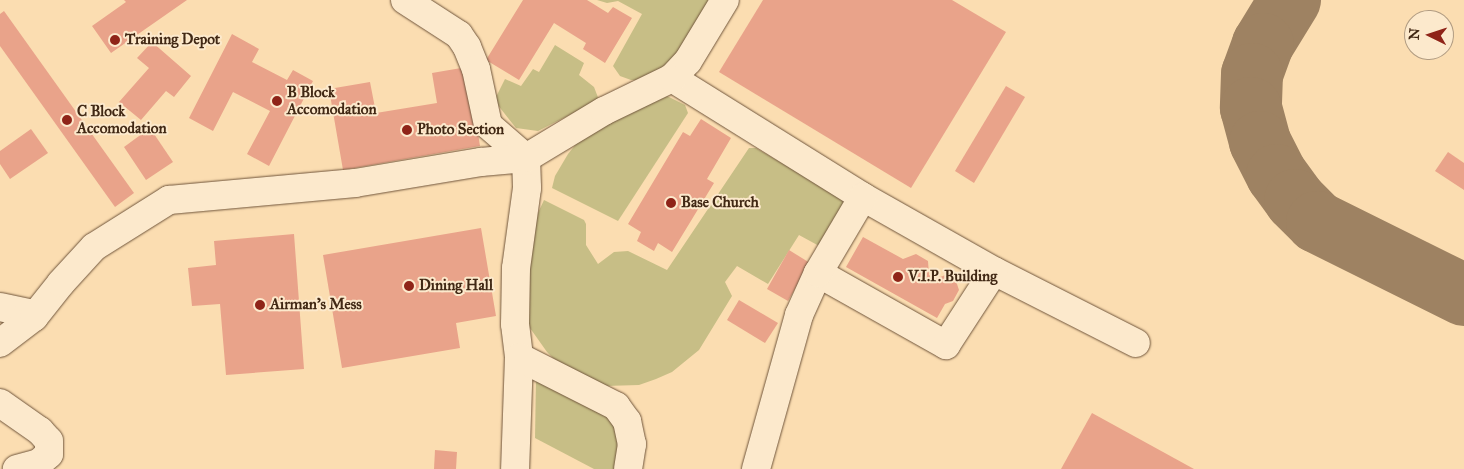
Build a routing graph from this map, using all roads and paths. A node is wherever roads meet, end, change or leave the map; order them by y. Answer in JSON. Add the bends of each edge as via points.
{"nodes":[{"id":1,"x":405,"y":0,"type":"edge"},
{"id":2,"x":725,"y":0,"type":"edge"},
{"id":3,"x":672,"y":78,"type":"junction"},
{"id":4,"x":526,"y":158,"type":"junction"},
{"id":5,"x":863,"y":197,"type":"junction"},
{"id":6,"x":994,"y":271,"type":"junction"},
{"id":7,"x":818,"y":274,"type":"junction"},
{"id":8,"x":0,"y":307,"type":"edge"},
{"id":9,"x":34,"y":317,"type":"junction"},
{"id":10,"x":0,"y":343,"type":"edge"},
{"id":11,"x":1136,"y":343,"type":"dead end"},
{"id":12,"x":519,"y":356,"type":"junction"},
{"id":13,"x":0,"y":403,"type":"edge"},
{"id":14,"x":0,"y":460,"type":"edge"},
{"id":15,"x":17,"y":469,"type":"edge"},
{"id":16,"x":515,"y":469,"type":"edge"},
{"id":17,"x":628,"y":469,"type":"edge"},
{"id":18,"x":756,"y":469,"type":"edge"}],
"edges":[{"from":1,"to":4,"type":"lane","via":[[459,35],[476,70],[488,124]]},
{"from":2,"to":3,"type":"lane","via":[[688,61]]},
{"from":3,"to":4,"type":"lane","via":[[618,103]]},
{"from":3,"to":5,"type":"lane"},
{"from":4,"to":9,"type":"lane","via":[[464,164],[355,183],[169,200],[94,248]]},
{"from":4,"to":12,"type":"lane","via":[[527,188],[516,268],[515,324]]},
{"from":5,"to":6,"type":"lane"},
{"from":5,"to":7,"type":"lane"},
{"from":6,"to":7,"type":"lane","via":[[946,345]]},
{"from":6,"to":11,"type":"lane"},
{"from":7,"to":18,"type":"lane","via":[[793,330]]},
{"from":8,"to":9,"type":"lane","via":[[28,312]]},
{"from":9,"to":10,"type":"lane"},
{"from":12,"to":16,"type":"lane"},
{"from":12,"to":17,"type":"lane","via":[[616,406],[627,421],[632,444]]},
{"from":13,"to":15,"type":"lane","via":[[49,441],[49,454],[39,463]]},
{"from":14,"to":15,"type":"lane"}]}
